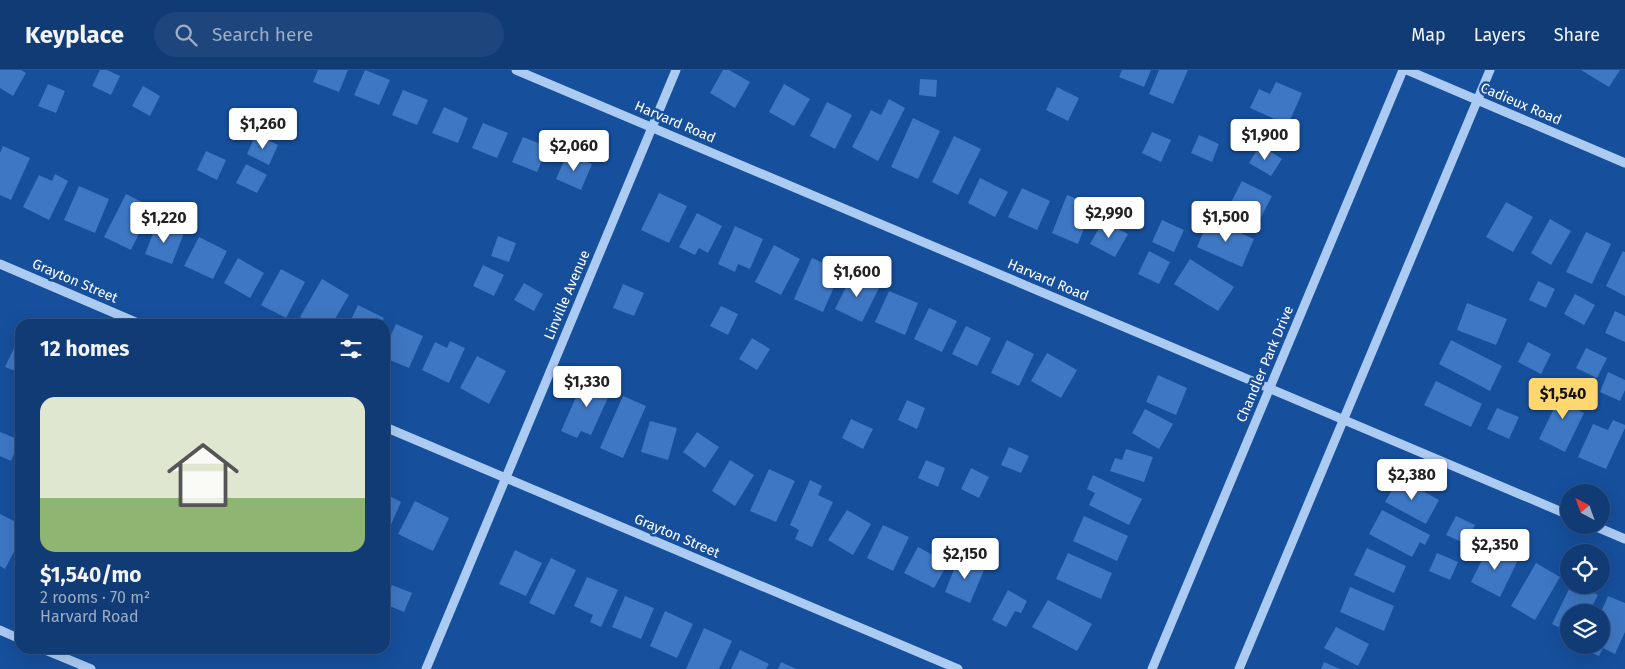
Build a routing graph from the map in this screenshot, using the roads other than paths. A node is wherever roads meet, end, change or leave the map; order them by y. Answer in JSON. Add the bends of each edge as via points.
{"nodes":[{"id":1,"x":516,"y":70,"type":"edge"},
{"id":2,"x":676,"y":70,"type":"edge"},
{"id":3,"x":1405,"y":70,"type":"edge"},
{"id":4,"x":1490,"y":70,"type":"edge"},
{"id":5,"x":1477,"y":100,"type":"junction"},
{"id":6,"x":652,"y":128,"type":"junction"},
{"id":7,"x":1625,"y":163,"type":"edge"},
{"id":8,"x":0,"y":264,"type":"edge"},
{"id":9,"x":128,"y":319,"type":"edge"},
{"id":10,"x":1270,"y":388,"type":"junction"},
{"id":11,"x":1343,"y":419,"type":"junction"},
{"id":12,"x":390,"y":429,"type":"edge"},
{"id":13,"x":505,"y":478,"type":"junction"},
{"id":14,"x":1560,"y":511,"type":"edge"},
{"id":15,"x":1610,"y":533,"type":"edge"},
{"id":16,"x":1625,"y":539,"type":"edge"},
{"id":17,"x":0,"y":630,"type":"edge"},
{"id":18,"x":15,"y":637,"type":"edge"},
{"id":19,"x":55,"y":654,"type":"edge"},
{"id":20,"x":91,"y":669,"type":"edge"},
{"id":21,"x":426,"y":669,"type":"edge"},
{"id":22,"x":958,"y":669,"type":"edge"},
{"id":23,"x":1152,"y":669,"type":"edge"},
{"id":24,"x":1239,"y":669,"type":"edge"}],
"edges":[{"from":1,"to":6,"type":"street","name":"Harvard Road"},
{"from":2,"to":6,"type":"street","name":"Linville Avenue"},
{"from":3,"to":5,"type":"street","name":"Cadieux Road"},
{"from":3,"to":10,"type":"street","name":"Chandler Park Drive"},
{"from":4,"to":5,"type":"street"},
{"from":5,"to":7,"type":"street","name":"Cadieux Road"},
{"from":5,"to":11,"type":"street"},
{"from":6,"to":10,"type":"street","name":"Harvard Road"},
{"from":6,"to":13,"type":"street","name":"Linville Avenue"},
{"from":8,"to":9,"type":"street","name":"Grayton Street"},
{"from":10,"to":11,"type":"street","name":"Harvard Road"},
{"from":10,"to":23,"type":"street","name":"Chandler Park Drive"},
{"from":11,"to":14,"type":"street","name":"Harvard Road"},
{"from":11,"to":24,"type":"street"},
{"from":12,"to":13,"type":"street","name":"Grayton Street"},
{"from":13,"to":21,"type":"street","name":"Linville Avenue"},
{"from":13,"to":22,"type":"street","name":"Grayton Street"},
{"from":15,"to":16,"type":"street"},
{"from":17,"to":18,"type":"street"},
{"from":19,"to":20,"type":"street"}]}
